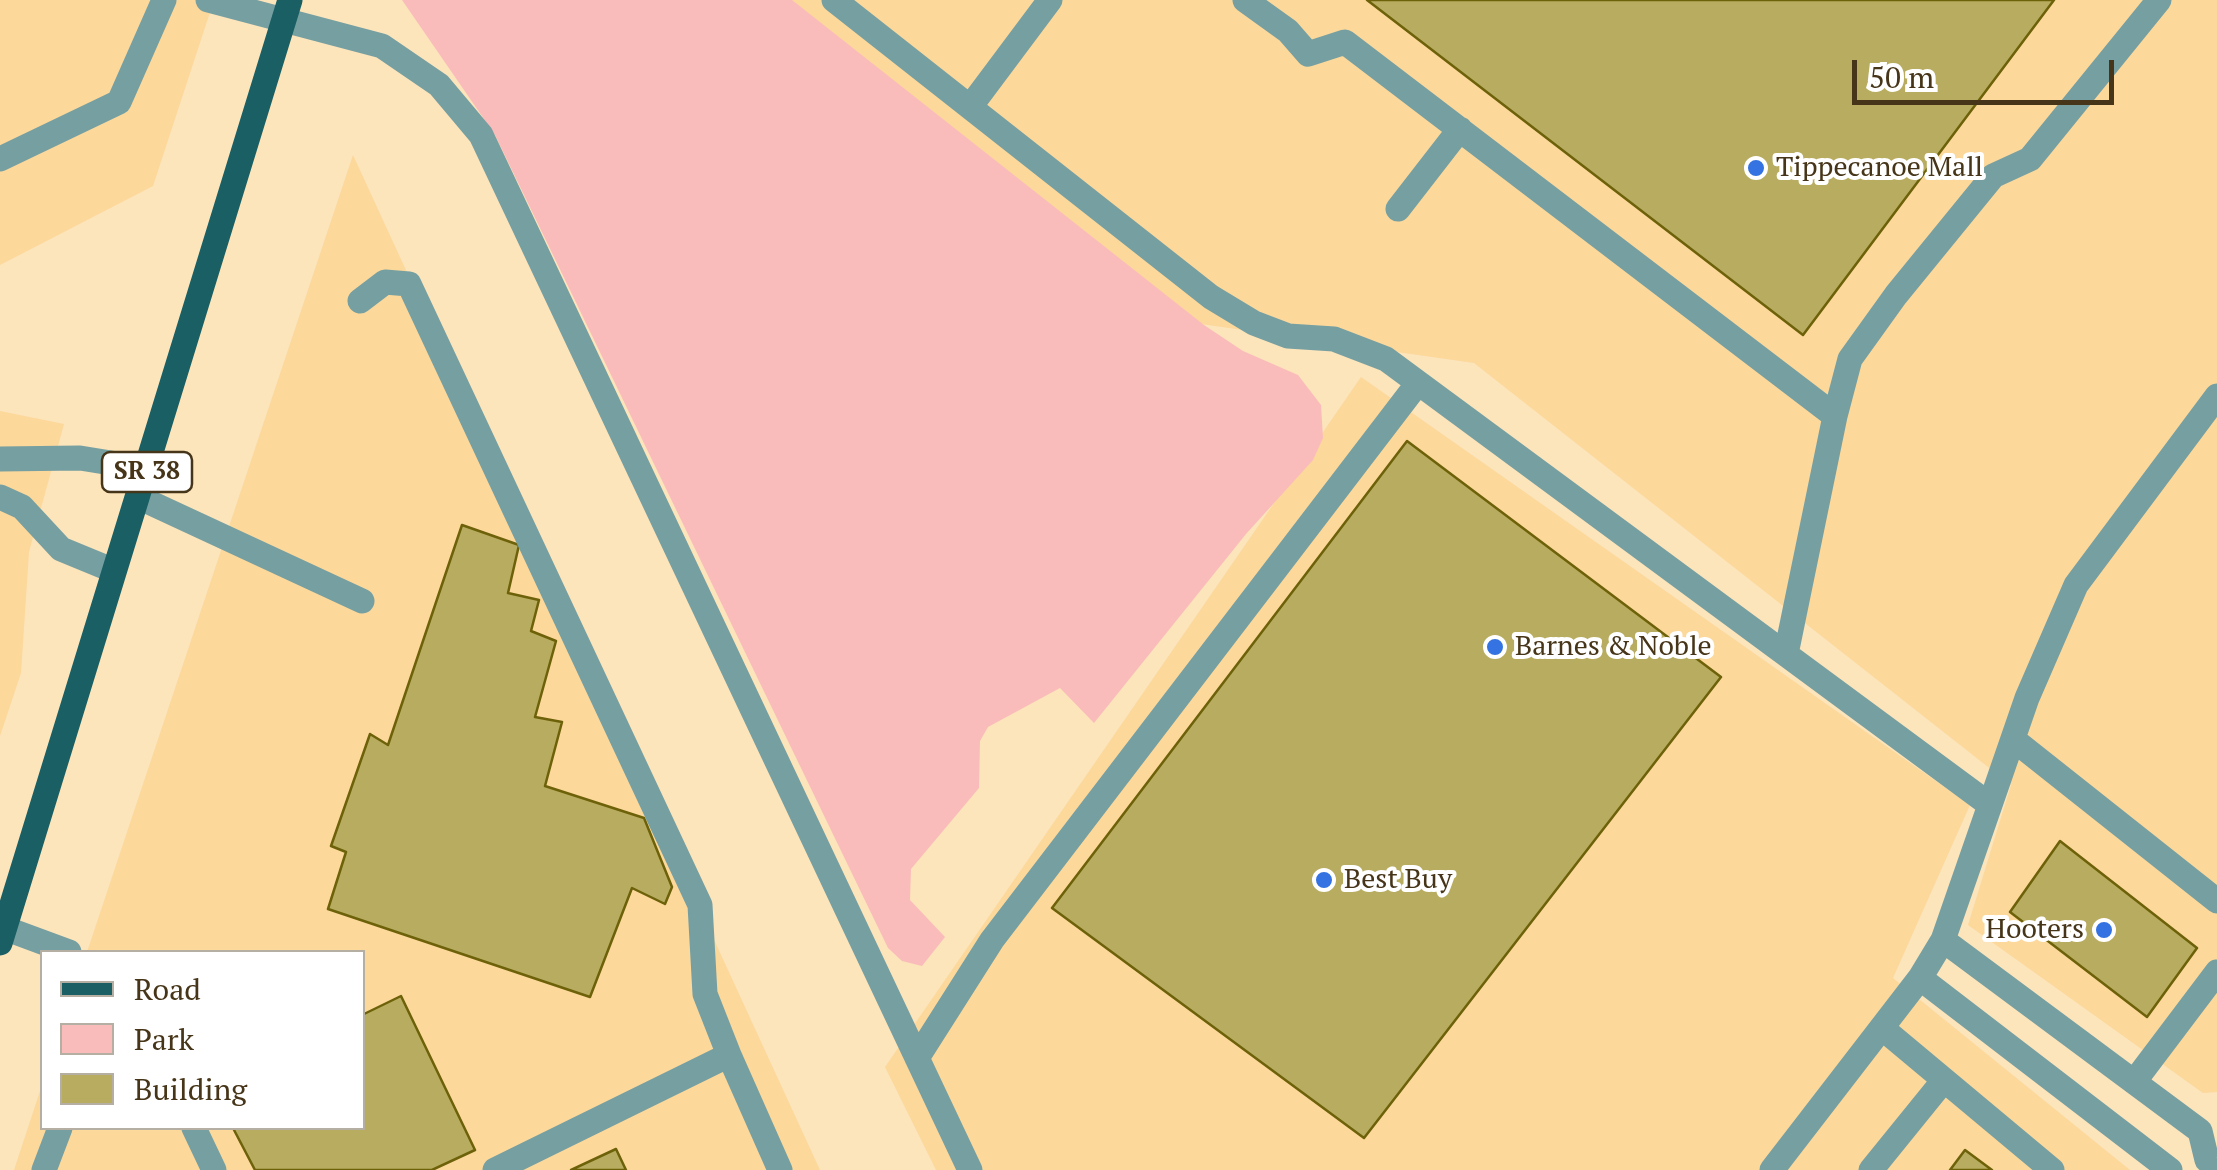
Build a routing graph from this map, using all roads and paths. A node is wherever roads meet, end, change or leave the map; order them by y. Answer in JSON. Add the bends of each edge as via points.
{"nodes":[{"id":1,"x":164,"y":0,"type":"edge"},
{"id":2,"x":208,"y":0,"type":"edge"},
{"id":3,"x":834,"y":0,"type":"edge"},
{"id":4,"x":1050,"y":0,"type":"edge"},
{"id":5,"x":1245,"y":0,"type":"edge"},
{"id":6,"x":2159,"y":0,"type":"edge"},
{"id":7,"x":288,"y":9,"type":"edge"},
{"id":8,"x":970,"y":107,"type":"junction"},
{"id":9,"x":1460,"y":129,"type":"junction"},
{"id":10,"x":0,"y":159,"type":"edge"},
{"id":11,"x":1398,"y":210,"type":"dead end"},
{"id":12,"x":360,"y":301,"type":"dead end"},
{"id":13,"x":1418,"y":383,"type":"junction"},
{"id":14,"x":2217,"y":396,"type":"edge"},
{"id":15,"x":1835,"y":416,"type":"junction"},
{"id":16,"x":0,"y":459,"type":"edge"},
{"id":17,"x":148,"y":470,"type":"junction"},
{"id":18,"x":0,"y":497,"type":"edge"},
{"id":19,"x":138,"y":497,"type":"junction"},
{"id":20,"x":112,"y":570,"type":"junction"},
{"id":21,"x":362,"y":601,"type":"dead end"},
{"id":22,"x":1786,"y":654,"type":"junction"},
{"id":23,"x":2014,"y":740,"type":"junction"},
{"id":24,"x":1990,"y":804,"type":"junction"},
{"id":25,"x":2217,"y":902,"type":"edge"},
{"id":26,"x":2,"y":936,"type":"edge"},
{"id":27,"x":1943,"y":940,"type":"junction"},
{"id":28,"x":61,"y":950,"type":"edge"},
{"id":29,"x":2217,"y":972,"type":"edge"},
{"id":30,"x":1920,"y":978,"type":"junction"},
{"id":31,"x":1882,"y":1028,"type":"junction"},
{"id":32,"x":728,"y":1055,"type":"junction"},
{"id":33,"x":917,"y":1058,"type":"junction"},
{"id":34,"x":1944,"y":1080,"type":"junction"},
{"id":35,"x":2134,"y":1082,"type":"junction"},
{"id":36,"x":59,"y":1130,"type":"edge"},
{"id":37,"x":195,"y":1130,"type":"edge"},
{"id":38,"x":2212,"y":1164,"type":"edge"},
{"id":39,"x":2045,"y":1167,"type":"edge"},
{"id":40,"x":44,"y":1170,"type":"edge"},
{"id":41,"x":214,"y":1170,"type":"edge"},
{"id":42,"x":495,"y":1170,"type":"edge"},
{"id":43,"x":780,"y":1170,"type":"edge"},
{"id":44,"x":970,"y":1170,"type":"edge"},
{"id":45,"x":1772,"y":1170,"type":"edge"},
{"id":46,"x":1871,"y":1170,"type":"edge"},
{"id":47,"x":2172,"y":1170,"type":"edge"}],
"edges":[{"from":1,"to":10,"type":"lane","via":[[119,102]]},
{"from":2,"to":7,"type":"lane"},
{"from":3,"to":8,"type":"lane"},
{"from":4,"to":8,"type":"lane"},
{"from":5,"to":9,"type":"lane","via":[[1308,54],[1346,42]]},
{"from":6,"to":15,"type":"lane","via":[[2030,159],[1993,176],[1896,295],[1850,359]]},
{"from":7,"to":17,"type":"main road","number":"SR 38"},
{"from":7,"to":33,"type":"lane","via":[[382,46],[439,86],[481,135]]},
{"from":8,"to":13,"type":"lane","via":[[1240,315],[1288,336],[1334,339],[1386,360]]},
{"from":9,"to":11,"type":"lane"},
{"from":9,"to":15,"type":"lane"},
{"from":12,"to":32,"type":"lane","via":[[385,282],[409,284],[700,904],[706,994]]},
{"from":13,"to":22,"type":"lane"},
{"from":13,"to":33,"type":"lane","via":[[992,940]]},
{"from":14,"to":23,"type":"lane","via":[[2076,584]]},
{"from":15,"to":22,"type":"lane"},
{"from":16,"to":17,"type":"lane","via":[[80,458]]},
{"from":17,"to":19,"type":"main road","number":"SR 38"},
{"from":18,"to":20,"type":"lane","via":[[22,507],[61,549]]},
{"from":19,"to":20,"type":"main road","number":"SR 38"},
{"from":19,"to":21,"type":"lane"},
{"from":20,"to":26,"type":"main road","number":"SR 38"},
{"from":22,"to":24,"type":"lane"},
{"from":23,"to":24,"type":"lane"},
{"from":23,"to":25,"type":"lane"},
{"from":24,"to":27,"type":"lane"},
{"from":26,"to":28,"type":"lane"},
{"from":27,"to":30,"type":"lane"},
{"from":27,"to":35,"type":"lane"},
{"from":29,"to":35,"type":"lane"},
{"from":30,"to":31,"type":"lane"},
{"from":30,"to":47,"type":"lane"},
{"from":31,"to":34,"type":"lane"},
{"from":31,"to":45,"type":"lane"},
{"from":32,"to":42,"type":"lane"},
{"from":32,"to":43,"type":"lane"},
{"from":33,"to":44,"type":"lane"},
{"from":34,"to":39,"type":"lane"},
{"from":34,"to":46,"type":"lane"},
{"from":35,"to":38,"type":"lane","via":[[2200,1131]]},
{"from":36,"to":40,"type":"lane"},
{"from":37,"to":41,"type":"lane"},
{"from":38,"to":47,"type":"lane"}]}
